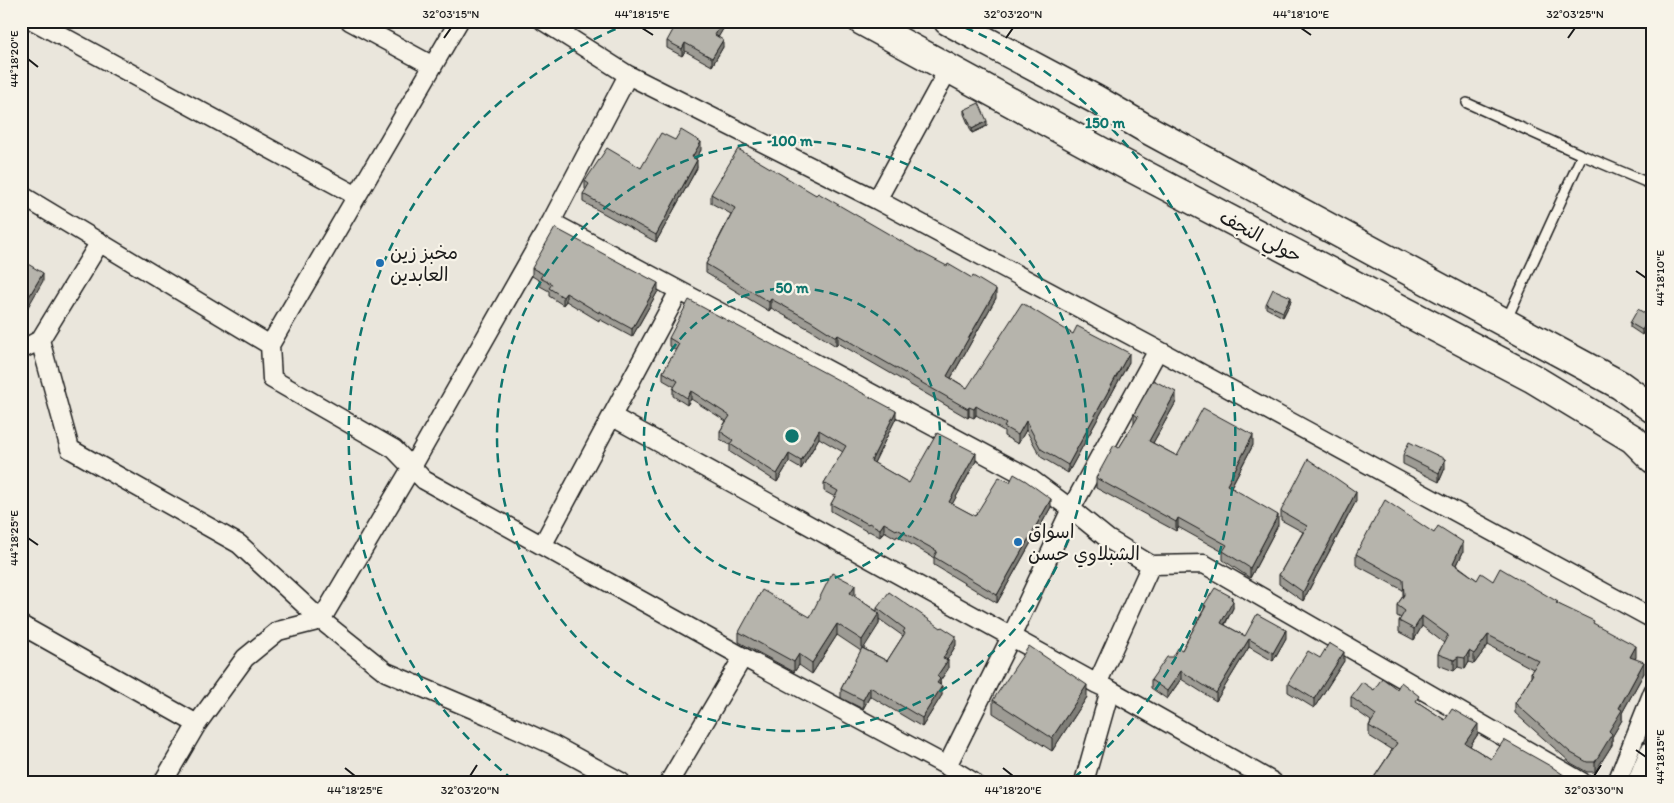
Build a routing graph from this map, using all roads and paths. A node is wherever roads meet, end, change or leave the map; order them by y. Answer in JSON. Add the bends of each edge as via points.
{"nodes":[{"id":1,"x":34,"y":21,"type":"edge"},
{"id":2,"x":350,"y":21,"type":"edge"},
{"id":3,"x":458,"y":21,"type":"edge"},
{"id":4,"x":543,"y":21,"type":"edge"},
{"id":5,"x":862,"y":21,"type":"edge"},
{"id":6,"x":948,"y":21,"type":"edge"},
{"id":7,"x":433,"y":66,"type":"junction"},
{"id":8,"x":949,"y":68,"type":"junction"},
{"id":9,"x":628,"y":75,"type":"junction"},
{"id":10,"x":1095,"y":99,"type":"junction"},
{"id":11,"x":1467,"y":103,"type":"dead end"},
{"id":12,"x":1145,"y":128,"type":"junction"},
{"id":13,"x":1074,"y":136,"type":"junction"},
{"id":14,"x":1582,"y":155,"type":"junction"},
{"id":15,"x":1126,"y":165,"type":"junction"},
{"id":16,"x":1653,"y":185,"type":"edge"},
{"id":17,"x":21,"y":195,"type":"edge"},
{"id":18,"x":357,"y":196,"type":"junction"},
{"id":19,"x":877,"y":200,"type":"junction"},
{"id":20,"x":551,"y":222,"type":"junction"},
{"id":21,"x":100,"y":242,"type":"junction"},
{"id":22,"x":679,"y":291,"type":"junction"},
{"id":23,"x":1505,"y":323,"type":"junction"},
{"id":24,"x":40,"y":340,"type":"junction"},
{"id":25,"x":270,"y":345,"type":"junction"},
{"id":26,"x":21,"y":350,"type":"edge"},
{"id":27,"x":1158,"y":350,"type":"junction"},
{"id":28,"x":1653,"y":409,"type":"edge"},
{"id":29,"x":612,"y":417,"type":"junction"},
{"id":30,"x":1653,"y":459,"type":"edge"},
{"id":31,"x":412,"y":468,"type":"junction"},
{"id":32,"x":1071,"y":509,"type":"junction"},
{"id":33,"x":543,"y":544,"type":"junction"},
{"id":34,"x":1150,"y":565,"type":"junction"},
{"id":35,"x":1653,"y":619,"type":"edge"},
{"id":36,"x":321,"y":620,"type":"junction"},
{"id":37,"x":21,"y":625,"type":"edge"},
{"id":38,"x":1011,"y":637,"type":"junction"},
{"id":39,"x":743,"y":657,"type":"junction"},
{"id":40,"x":1103,"y":687,"type":"junction"},
{"id":41,"x":1653,"y":692,"type":"edge"},
{"id":42,"x":198,"y":724,"type":"junction"},
{"id":43,"x":1653,"y":755,"type":"edge"},
{"id":44,"x":947,"y":766,"type":"junction"},
{"id":45,"x":1265,"y":780,"type":"edge"},
{"id":46,"x":163,"y":782,"type":"edge"},
{"id":47,"x":621,"y":782,"type":"edge"},
{"id":48,"x":669,"y":782,"type":"edge"},
{"id":49,"x":973,"y":782,"type":"edge"},
{"id":50,"x":1084,"y":782,"type":"edge"},
{"id":51,"x":1582,"y":782,"type":"edge"},
{"id":52,"x":1617,"y":782,"type":"edge"},
{"id":53,"x":1642,"y":782,"type":"edge"}],
"edges":[{"from":1,"to":18,"type":"street"},
{"from":2,"to":7,"type":"street"},
{"from":3,"to":7,"type":"street"},
{"from":4,"to":9,"type":"street"},
{"from":5,"to":8,"type":"main road","name":"حولي النجف"},
{"from":6,"to":10,"type":"main road","name":"حولي النجف"},
{"from":7,"to":18,"type":"street"},
{"from":8,"to":13,"type":"main road","name":"حولي النجف"},
{"from":8,"to":19,"type":"street"},
{"from":9,"to":19,"type":"street"},
{"from":9,"to":20,"type":"street"},
{"from":10,"to":12,"type":"main road","name":"حولي النجف"},
{"from":10,"to":13,"type":"main road","via":[[1098,116],[1095,124],[1083,134]]},
{"from":11,"to":14,"type":"lane"},
{"from":12,"to":15,"type":"main road","via":[[1131,133],[1123,144]]},
{"from":12,"to":23,"type":"main road","name":"حولي النجف"},
{"from":13,"to":15,"type":"main road","name":"حولي النجف"},
{"from":14,"to":16,"type":"lane"},
{"from":14,"to":23,"type":"lane"},
{"from":15,"to":30,"type":"main road","name":"حولي النجف","via":[[1532,378],[1633,439]]},
{"from":17,"to":21,"type":"street"},
{"from":18,"to":25,"type":"street"},
{"from":19,"to":27,"type":"street"},
{"from":20,"to":22,"type":"street"},
{"from":20,"to":31,"type":"street"},
{"from":21,"to":24,"type":"street"},
{"from":21,"to":25,"type":"street"},
{"from":22,"to":29,"type":"street"},
{"from":22,"to":32,"type":"street","via":[[1028,477]]},
{"from":23,"to":28,"type":"main road","name":"حولي النجف","via":[[1620,385]]},
{"from":24,"to":26,"type":"street"},
{"from":24,"to":36,"type":"street","via":[[70,448],[239,544]]},
{"from":25,"to":31,"type":"street","via":[[272,379],[394,449]]},
{"from":27,"to":32,"type":"street"},
{"from":27,"to":35,"type":"street"},
{"from":29,"to":33,"type":"street"},
{"from":29,"to":38,"type":"street"},
{"from":31,"to":33,"type":"street","via":[[424,480]]},
{"from":31,"to":36,"type":"street"},
{"from":32,"to":34,"type":"street","via":[[1108,540]]},
{"from":32,"to":38,"type":"street"},
{"from":33,"to":39,"type":"street"},
{"from":34,"to":40,"type":"street"},
{"from":34,"to":51,"type":"street","via":[[1204,564]]},
{"from":36,"to":42,"type":"street","via":[[278,632],[246,658]]},
{"from":36,"to":47,"type":"street","via":[[386,672],[553,745]]},
{"from":37,"to":42,"type":"street"},
{"from":38,"to":40,"type":"street"},
{"from":38,"to":44,"type":"street"},
{"from":39,"to":44,"type":"street"},
{"from":39,"to":48,"type":"street"},
{"from":40,"to":45,"type":"street"},
{"from":40,"to":50,"type":"street"},
{"from":41,"to":52,"type":"street"},
{"from":42,"to":46,"type":"street"},
{"from":43,"to":53,"type":"main road"},
{"from":44,"to":49,"type":"street"}]}
